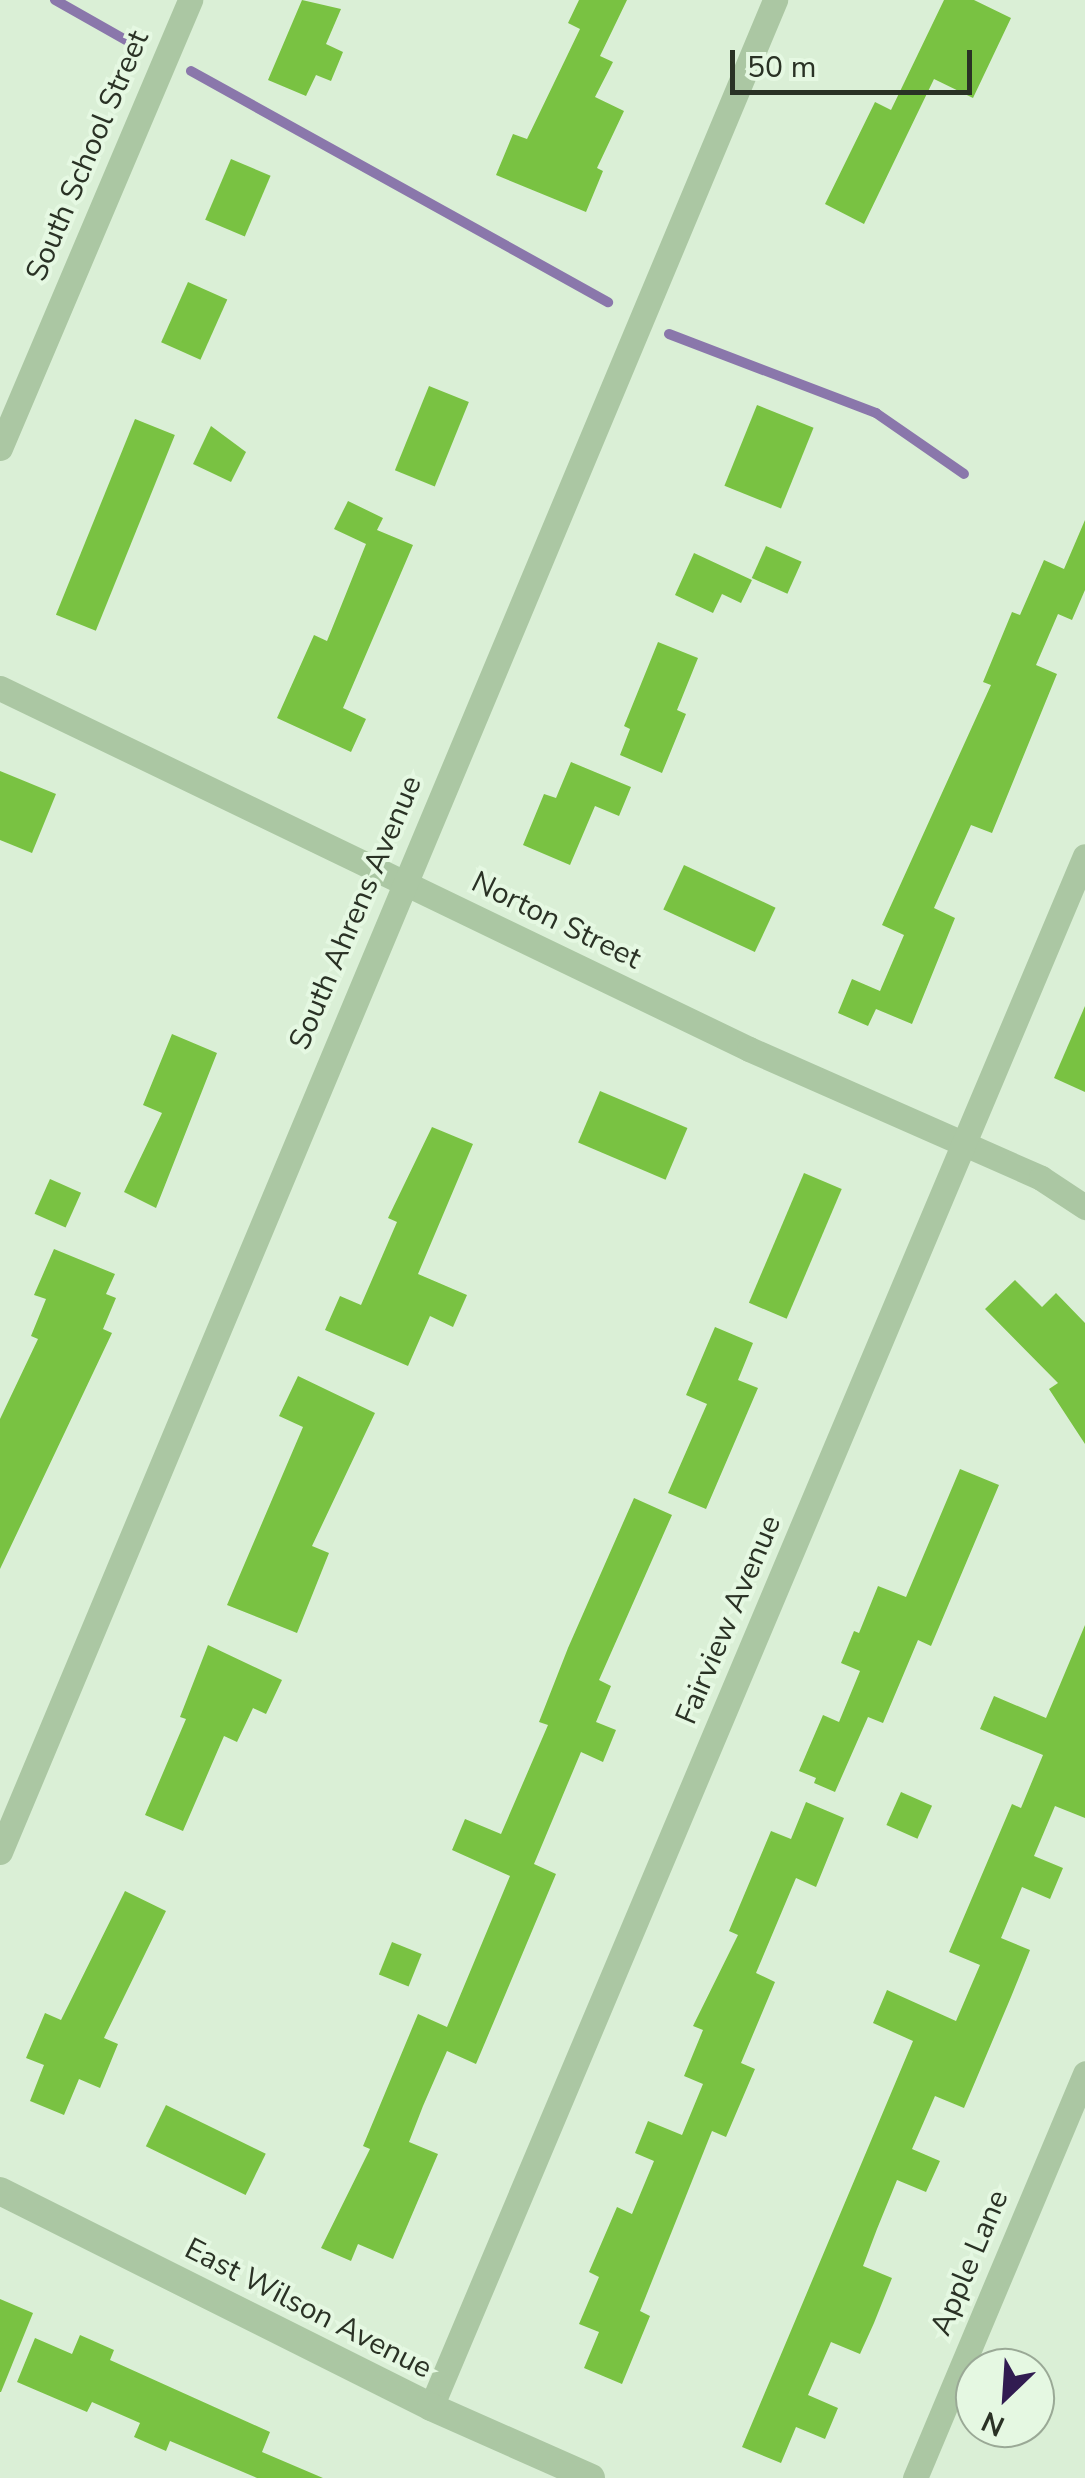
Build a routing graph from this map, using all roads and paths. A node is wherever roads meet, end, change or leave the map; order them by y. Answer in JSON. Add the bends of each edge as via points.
{"nodes":[{"id":1,"x":190,"y":0,"type":"edge"},
{"id":2,"x":775,"y":0,"type":"edge"},
{"id":3,"x":0,"y":448,"type":"edge"},
{"id":4,"x":0,"y":688,"type":"edge"},
{"id":5,"x":1085,"y":856,"type":"edge"},
{"id":6,"x":404,"y":884,"type":"junction"},
{"id":7,"x":964,"y":1144,"type":"junction"},
{"id":8,"x":1085,"y":1207,"type":"edge"},
{"id":9,"x":0,"y":1852,"type":"edge"},
{"id":10,"x":1085,"y":2072,"type":"edge"},
{"id":11,"x":0,"y":2191,"type":"edge"},
{"id":12,"x":430,"y":2407,"type":"junction"},
{"id":13,"x":592,"y":2478,"type":"edge"},
{"id":14,"x":914,"y":2478,"type":"edge"}],
"edges":[{"from":1,"to":3,"type":"street","name":"South School Street"},
{"from":2,"to":6,"type":"street","name":"South Ahrens Avenue"},
{"from":4,"to":6,"type":"street","name":"Norton Street"},
{"from":5,"to":7,"type":"street","name":"Fairview Avenue"},
{"from":6,"to":7,"type":"street","name":"Norton Street","via":[[748,1050]]},
{"from":6,"to":9,"type":"street","name":"South Ahrens Avenue"},
{"from":7,"to":8,"type":"street","name":"Norton Street"},
{"from":7,"to":12,"type":"street","name":"Fairview Avenue"},
{"from":10,"to":14,"type":"street","name":"Apple Lane"},
{"from":11,"to":12,"type":"street","name":"East Wilson Avenue"},
{"from":12,"to":13,"type":"street","name":"East Wilson Avenue"}]}
